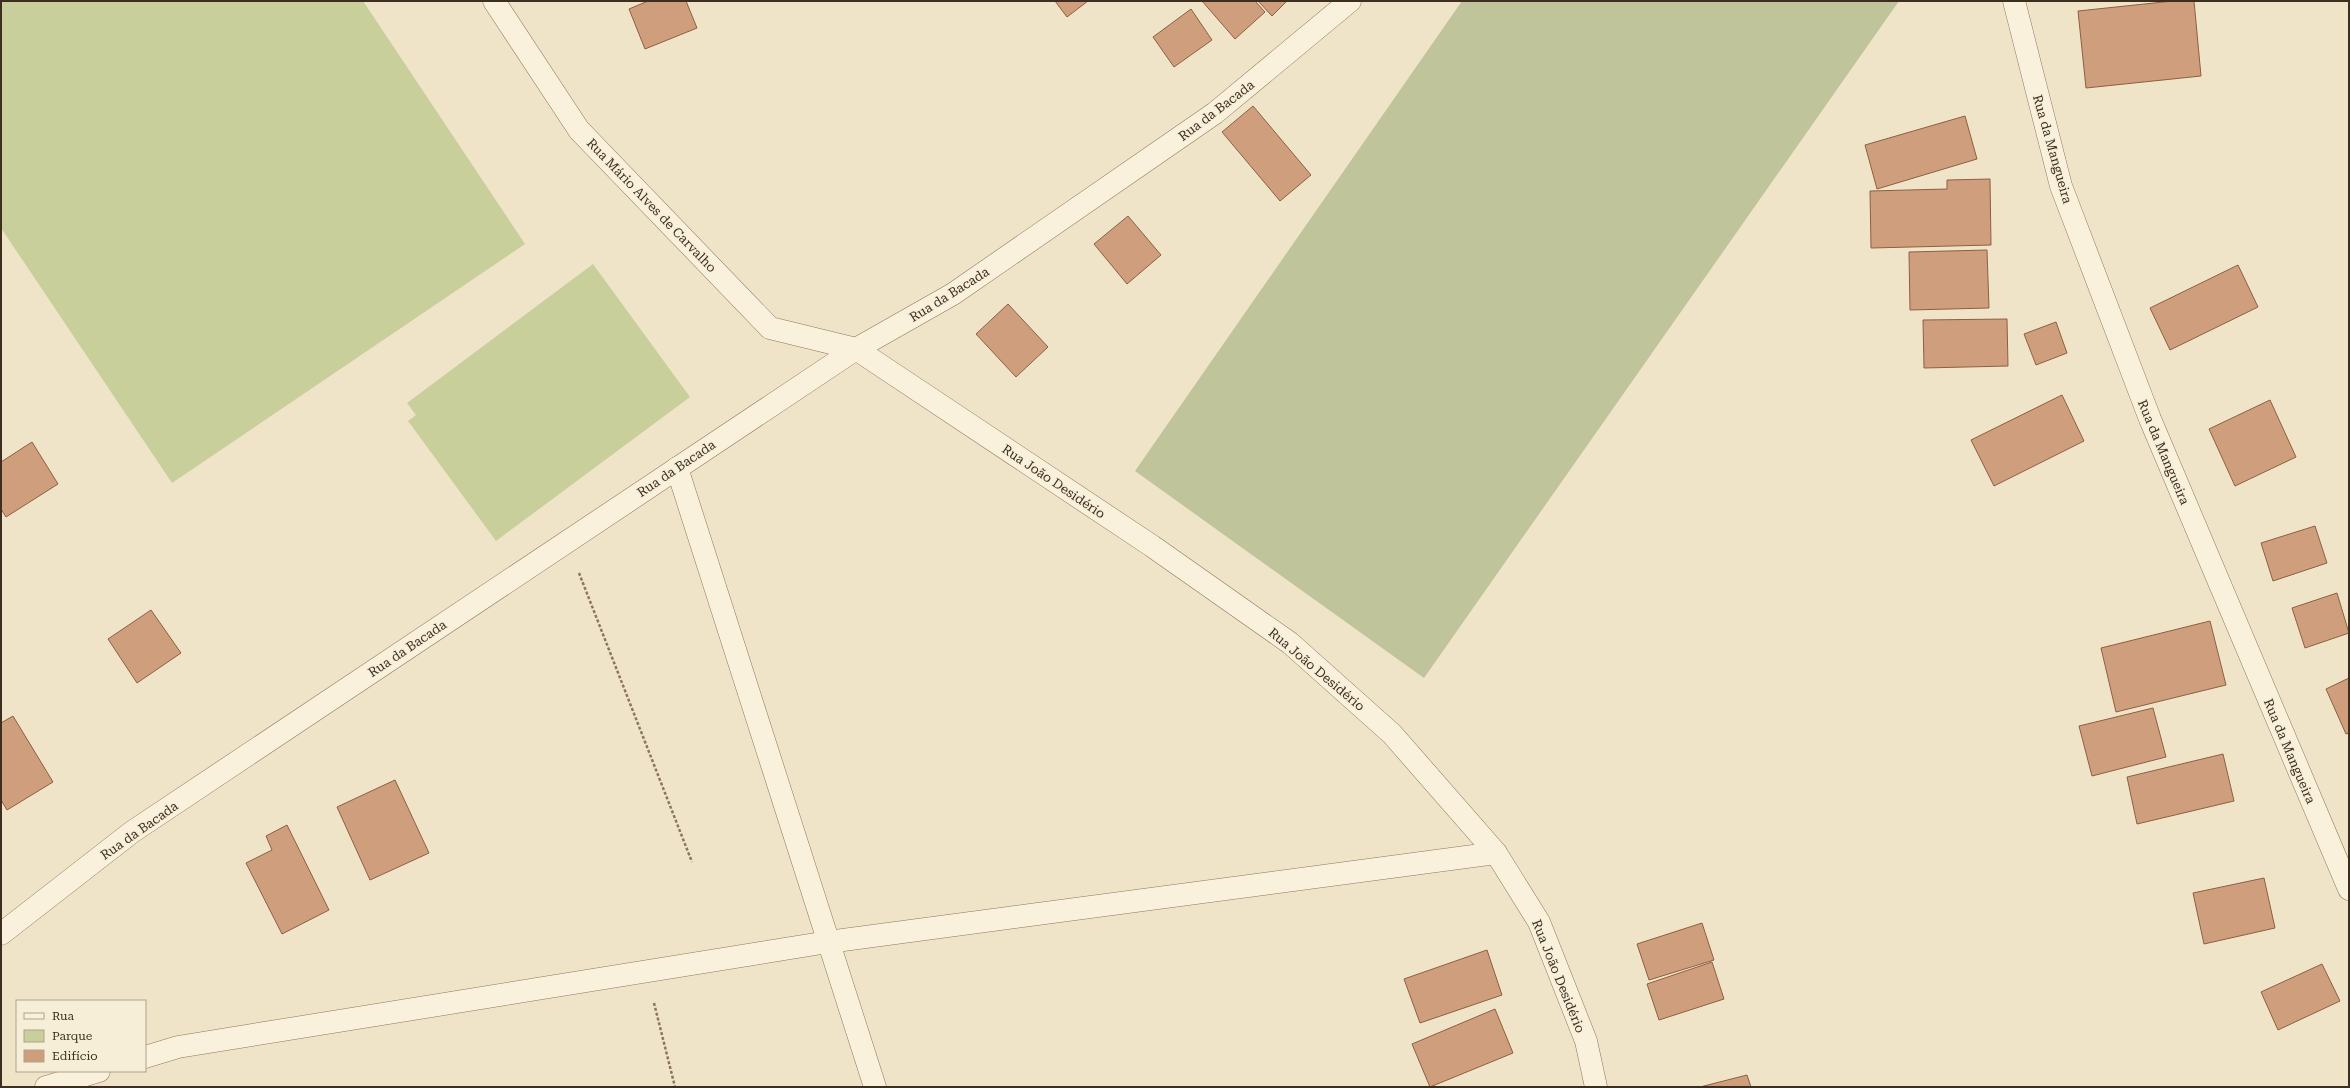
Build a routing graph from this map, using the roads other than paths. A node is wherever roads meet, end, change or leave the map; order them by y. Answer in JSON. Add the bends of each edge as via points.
{"nodes":[{"id":1,"x":494,"y":1,"type":"edge"},
{"id":2,"x":1350,"y":1,"type":"edge"},
{"id":3,"x":2012,"y":2,"type":"edge"},
{"id":4,"x":856,"y":349,"type":"junction"},
{"id":5,"x":677,"y":468,"type":"junction"},
{"id":6,"x":1496,"y":853,"type":"junction"},
{"id":7,"x":2349,"y":889,"type":"edge"},
{"id":8,"x":1,"y":934,"type":"edge"},
{"id":9,"x":828,"y":942,"type":"junction"},
{"id":10,"x":146,"y":1057,"type":"edge"},
{"id":11,"x":96,"y":1072,"type":"edge"},
{"id":12,"x":46,"y":1087,"type":"edge"},
{"id":13,"x":875,"y":1087,"type":"edge"},
{"id":14,"x":1596,"y":1087,"type":"edge"}],
"edges":[{"from":1,"to":4,"type":"street","name":"Rua Mário Alves de Carvalho","via":[[579,130],[770,328]]},
{"from":2,"to":4,"type":"street","name":"Rua da Bacada","via":[[1215,113],[953,294]]},
{"from":3,"to":7,"type":"street","name":"Rua da Mangueira","via":[[2064,193],[2150,419]]},
{"from":4,"to":5,"type":"street","name":"Rua da Bacada"},
{"from":4,"to":6,"type":"street","name":"Rua João Desidério","via":[[1152,546],[1290,643],[1392,734]]},
{"from":5,"to":8,"type":"street","name":"Rua da Bacada","via":[[132,832]]},
{"from":5,"to":9,"type":"street"},
{"from":6,"to":9,"type":"street"},
{"from":6,"to":14,"type":"street","name":"Rua João Desidério","via":[[1538,922],[1586,1041]]},
{"from":9,"to":10,"type":"street","via":[[178,1047]]},
{"from":9,"to":13,"type":"street"},
{"from":11,"to":12,"type":"street"}]}
